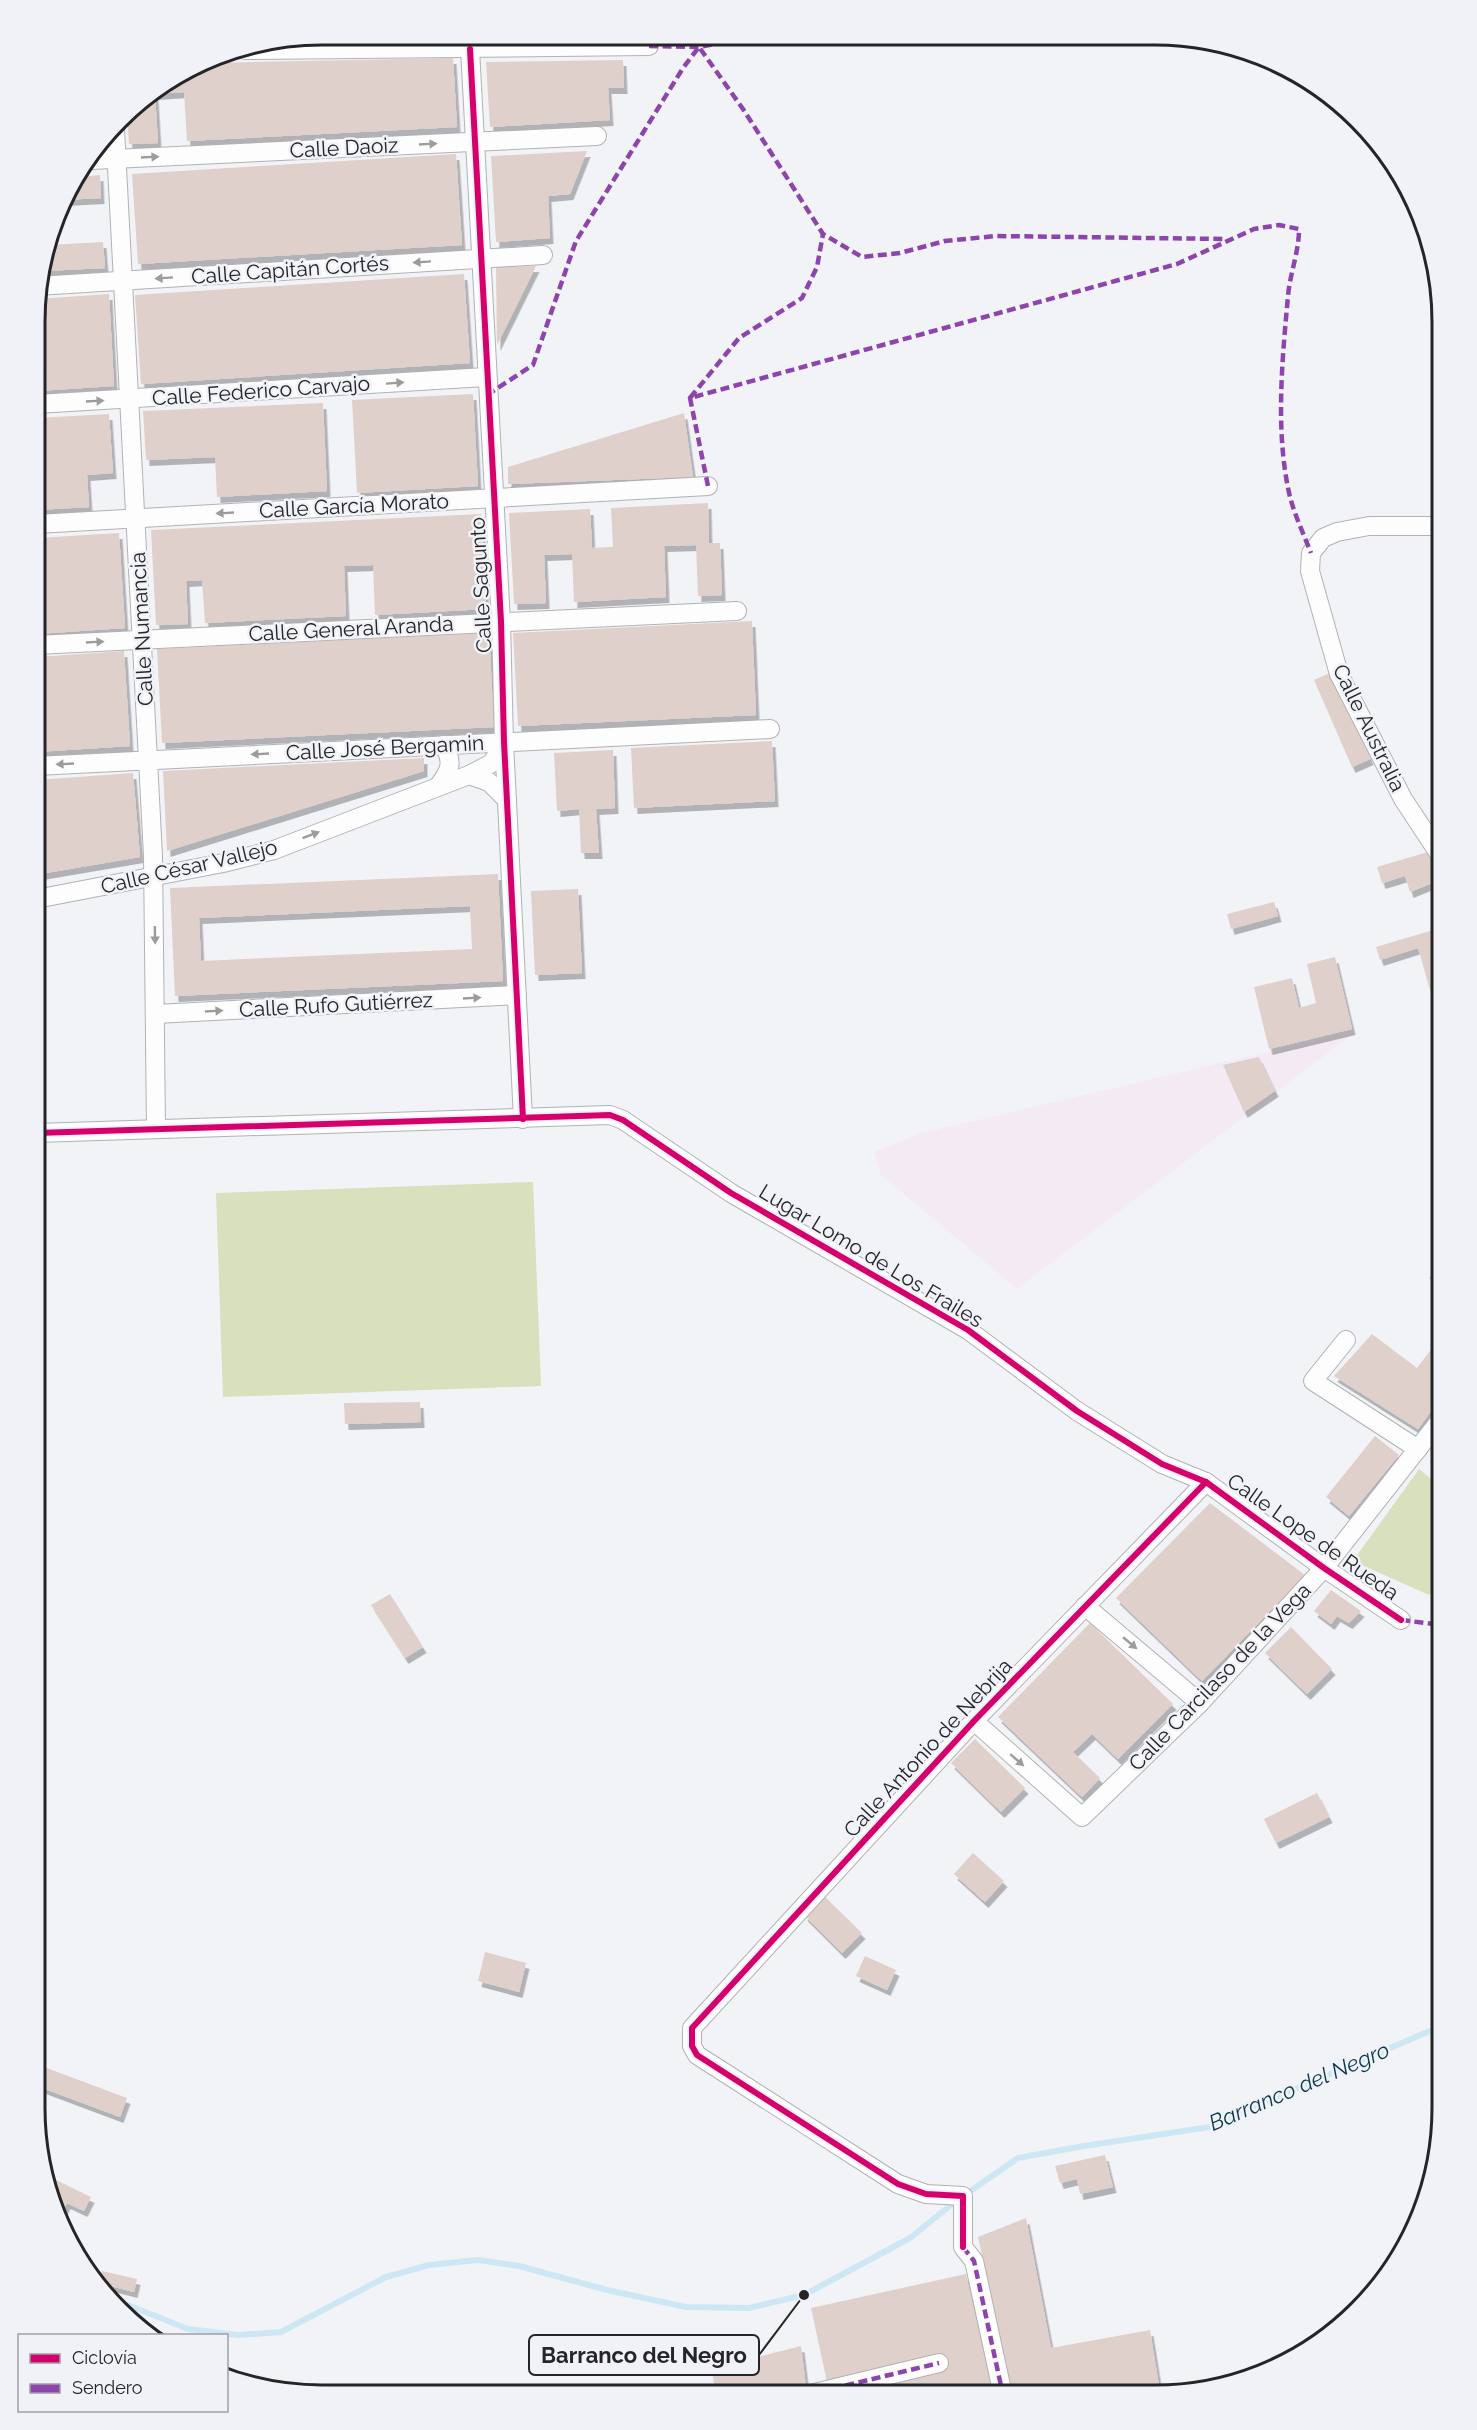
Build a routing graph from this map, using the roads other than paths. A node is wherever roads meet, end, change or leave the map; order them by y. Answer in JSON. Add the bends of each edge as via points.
{"nodes":[{"id":1,"x":649,"y":46,"type":"dead end"},
{"id":2,"x":470,"y":49,"type":"junction"},
{"id":3,"x":269,"y":50,"type":"edge"},
{"id":4,"x":597,"y":136,"type":"dead end"},
{"id":5,"x":116,"y":137,"type":"edge"},
{"id":6,"x":474,"y":141,"type":"junction"},
{"id":7,"x":117,"y":158,"type":"junction"},
{"id":8,"x":98,"y":159,"type":"edge"},
{"id":9,"x":543,"y":255,"type":"dead end"},
{"id":10,"x":480,"y":259,"type":"junction"},
{"id":11,"x":124,"y":281,"type":"junction"},
{"id":12,"x":47,"y":285,"type":"edge"},
{"id":13,"x":486,"y":377,"type":"junction"},
{"id":14,"x":130,"y":399,"type":"junction"},
{"id":15,"x":45,"y":404,"type":"edge"},
{"id":16,"x":708,"y":486,"type":"dead end"},
{"id":17,"x":493,"y":499,"type":"junction"},
{"id":18,"x":136,"y":518,"type":"junction"},
{"id":19,"x":45,"y":524,"type":"edge"},
{"id":20,"x":1432,"y":525,"type":"edge"},
{"id":21,"x":737,"y":611,"type":"dead end"},
{"id":22,"x":501,"y":622,"type":"junction"},
{"id":23,"x":143,"y":639,"type":"junction"},
{"id":24,"x":45,"y":644,"type":"edge"},
{"id":25,"x":770,"y":729,"type":"dead end"},
{"id":26,"x":504,"y":742,"type":"junction"},
{"id":27,"x":444,"y":745,"type":"junction"},
{"id":28,"x":148,"y":759,"type":"junction"},
{"id":29,"x":45,"y":765,"type":"edge"},
{"id":30,"x":469,"y":775,"type":"junction"},
{"id":31,"x":439,"y":785,"type":"junction"},
{"id":32,"x":507,"y":800,"type":"junction"},
{"id":33,"x":1432,"y":843,"type":"edge"},
{"id":34,"x":154,"y":877,"type":"junction"},
{"id":35,"x":45,"y":897,"type":"edge"},
{"id":36,"x":517,"y":995,"type":"junction"},
{"id":37,"x":156,"y":1014,"type":"junction"},
{"id":38,"x":523,"y":1119,"type":"junction"},
{"id":39,"x":156,"y":1129,"type":"junction"},
{"id":40,"x":45,"y":1133,"type":"edge"},
{"id":41,"x":1346,"y":1340,"type":"dead end"},
{"id":42,"x":1432,"y":1431,"type":"edge"},
{"id":43,"x":1418,"y":1449,"type":"junction"},
{"id":44,"x":1206,"y":1482,"type":"junction"},
{"id":45,"x":1324,"y":1568,"type":"junction"},
{"id":46,"x":1085,"y":1606,"type":"junction"},
{"id":47,"x":1401,"y":1620,"type":"dead end"},
{"id":48,"x":1200,"y":1703,"type":"junction"},
{"id":49,"x":974,"y":1721,"type":"junction"},
{"id":50,"x":939,"y":2364,"type":"dead end"},
{"id":51,"x":846,"y":2385,"type":"edge"},
{"id":52,"x":1001,"y":2385,"type":"edge"}],
"edges":[{"from":1,"to":2,"type":"street"},
{"from":2,"to":3,"type":"street"},
{"from":2,"to":6,"type":"street","name":"Calle Sagunto"},
{"from":4,"to":6,"type":"street","name":"Calle Daoiz"},
{"from":5,"to":7,"type":"street","name":"Calle Numancia"},
{"from":7,"to":6,"type":"street","name":"Calle Daoiz","one_way":true},
{"from":6,"to":10,"type":"street","name":"Calle Sagunto"},
{"from":7,"to":8,"type":"street","name":"Calle Daoiz"},
{"from":7,"to":11,"type":"street","name":"Calle Numancia"},
{"from":9,"to":10,"type":"street","name":"Calle Capitán Cortés"},
{"from":10,"to":11,"type":"street","name":"Calle Capitán Cortés","one_way":true},
{"from":10,"to":13,"type":"street","name":"Calle Sagunto"},
{"from":11,"to":12,"type":"street","name":"Calle Capitán Cortés"},
{"from":11,"to":14,"type":"street","name":"Calle Numancia"},
{"from":14,"to":13,"type":"street","name":"Calle Federico Carvajo","one_way":true},
{"from":13,"to":17,"type":"street","name":"Calle Sagunto"},
{"from":15,"to":14,"type":"street","name":"Calle Federico Carvajo","one_way":true},
{"from":14,"to":18,"type":"street","name":"Calle Numancia"},
{"from":16,"to":17,"type":"street","name":"Calle García Morato"},
{"from":17,"to":18,"type":"street","name":"Calle García Morato","one_way":true},
{"from":17,"to":22,"type":"street","name":"Calle Sagunto"},
{"from":18,"to":19,"type":"street","name":"Calle García Morato"},
{"from":18,"to":23,"type":"street","name":"Calle Numancia"},
{"from":20,"to":33,"type":"street","name":"Calle Australia","via":[[1369,526],[1337,532],[1323,538],[1311,553],[1310,571],[1338,674],[1403,799]]},
{"from":21,"to":22,"type":"street","name":"Calle General Aranda"},
{"from":22,"to":23,"type":"street","name":"Calle General Aranda"},
{"from":22,"to":26,"type":"street","name":"Calle Sagunto"},
{"from":24,"to":23,"type":"street","name":"Calle General Aranda","one_way":true},
{"from":23,"to":28,"type":"street","name":"Calle Numancia"},
{"from":25,"to":26,"type":"street","name":"Calle José Bergamin"},
{"from":26,"to":27,"type":"street","name":"Calle José Bergamin"},
{"from":26,"to":30,"type":"street","name":"Calle César Vallejo","via":[[492,763]]},
{"from":26,"to":32,"type":"street","name":"Calle Sagunto"},
{"from":27,"to":28,"type":"street","name":"Calle José Bergamin","one_way":true},
{"from":27,"to":31,"type":"street","via":[[452,760]]},
{"from":28,"to":29,"type":"street","name":"Calle José Bergamin","one_way":true},
{"from":28,"to":34,"type":"street","name":"Calle Numancia"},
{"from":30,"to":31,"type":"street","name":"Calle César Vallejo"},
{"from":30,"to":32,"type":"street","via":[[489,782]]},
{"from":34,"to":31,"type":"street","name":"Calle César Vallejo","one_way":true,"via":[[274,850]]},
{"from":32,"to":36,"type":"street","name":"Calle Sagunto"},
{"from":34,"to":35,"type":"street","name":"Calle César Vallejo"},
{"from":34,"to":37,"type":"street","name":"Calle Numancia","one_way":true},
{"from":37,"to":36,"type":"street","name":"Calle Rufo Gutiérrez","one_way":true},
{"from":36,"to":38,"type":"street","name":"Calle Sagunto"},
{"from":37,"to":39,"type":"street","name":"Calle Numancia"},
{"from":38,"to":39,"type":"street"},
{"from":38,"to":44,"type":"street","name":"Lugar Lomo de Los Frailes","via":[[610,1115],[623,1120],[731,1192],[968,1330],[1077,1411],[1162,1464]]},
{"from":39,"to":40,"type":"street"},
{"from":41,"to":43,"type":"street","via":[[1312,1381]]},
{"from":42,"to":43,"type":"street","name":"Calle Carcilaso de la Vega"},
{"from":43,"to":45,"type":"street","name":"Calle Carcilaso de la Vega"},
{"from":44,"to":45,"type":"street","name":"Calle Lope de Rueda"},
{"from":44,"to":46,"type":"street","name":"Calle Antonio de Nebrija"},
{"from":45,"to":47,"type":"street","name":"Calle Lope de Rueda"},
{"from":45,"to":48,"type":"street","name":"Calle Carcilaso de la Vega"},
{"from":46,"to":48,"type":"street","one_way":true},
{"from":46,"to":49,"type":"street","name":"Calle Antonio de Nebrija"},
{"from":49,"to":48,"type":"street","name":"Calle Carcilaso de la Vega","one_way":true,"via":[[1082,1817]]},
{"from":49,"to":52,"type":"street","name":"Calle Antonio de Nebrija","via":[[692,2028],[692,2046],[697,2055],[898,2184],[926,2194],[963,2196],[963,2247],[974,2261]]},
{"from":50,"to":51,"type":"street"}]}
